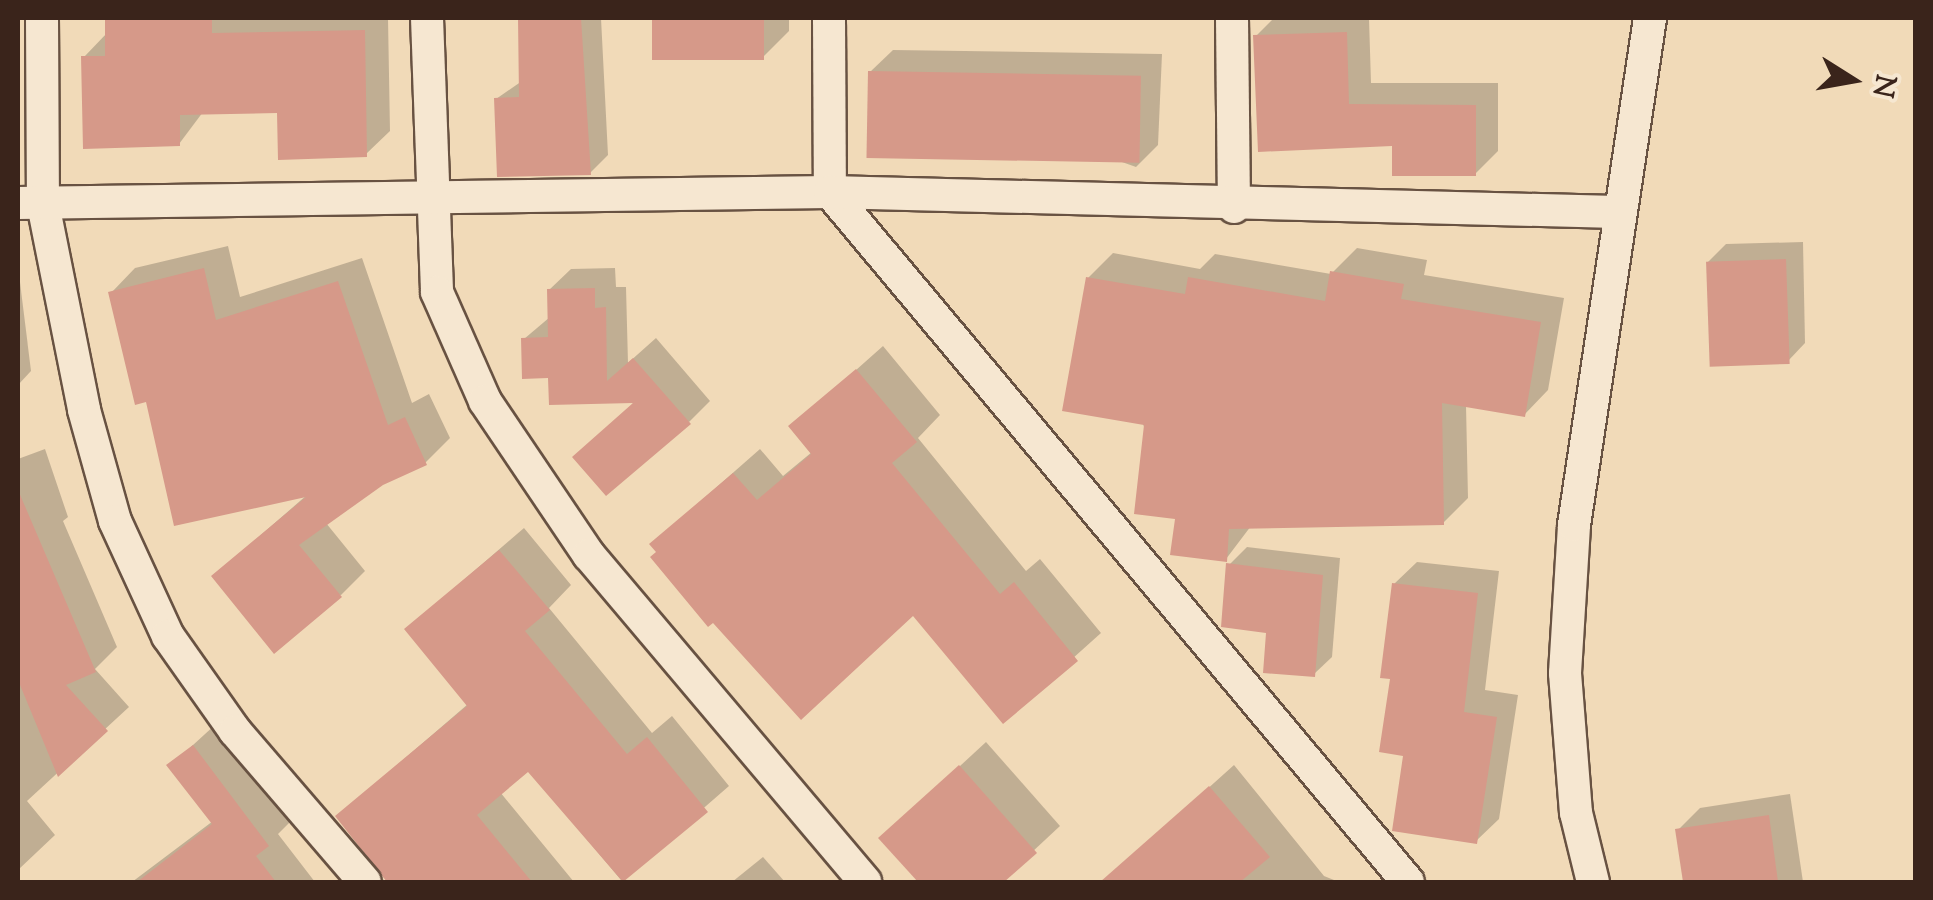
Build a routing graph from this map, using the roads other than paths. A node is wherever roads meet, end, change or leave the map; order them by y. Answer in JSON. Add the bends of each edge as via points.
{"nodes":[{"id":1,"x":42,"y":18,"type":"edge"},
{"id":2,"x":427,"y":18,"type":"edge"},
{"id":3,"x":829,"y":18,"type":"edge"},
{"id":4,"x":1232,"y":18,"type":"edge"},
{"id":5,"x":1650,"y":18,"type":"edge"},
{"id":6,"x":830,"y":192,"type":"junction"},
{"id":7,"x":430,"y":198,"type":"junction"},
{"id":8,"x":30,"y":204,"type":"edge"},
{"id":9,"x":1234,"y":208,"type":"junction"},
{"id":10,"x":1617,"y":212,"type":"junction"},
{"id":11,"x":364,"y":882,"type":"edge"},
{"id":12,"x":865,"y":882,"type":"edge"},
{"id":13,"x":1408,"y":882,"type":"edge"},
{"id":14,"x":1593,"y":882,"type":"edge"}],
"edges":[{"from":1,"to":8,"type":"street"},
{"from":2,"to":7,"type":"street"},
{"from":3,"to":6,"type":"street"},
{"from":4,"to":9,"type":"street"},
{"from":5,"to":10,"type":"street"},
{"from":6,"to":7,"type":"street"},
{"from":6,"to":9,"type":"street"},
{"from":6,"to":13,"type":"street"},
{"from":7,"to":8,"type":"street"},
{"from":7,"to":12,"type":"street","via":[[437,292],[485,400],[588,555]]},
{"from":8,"to":11,"type":"street","via":[[115,521],[168,636],[235,732]]},
{"from":9,"to":10,"type":"street"},
{"from":10,"to":14,"type":"street","via":[[1574,524],[1566,673],[1576,814]]}]}
